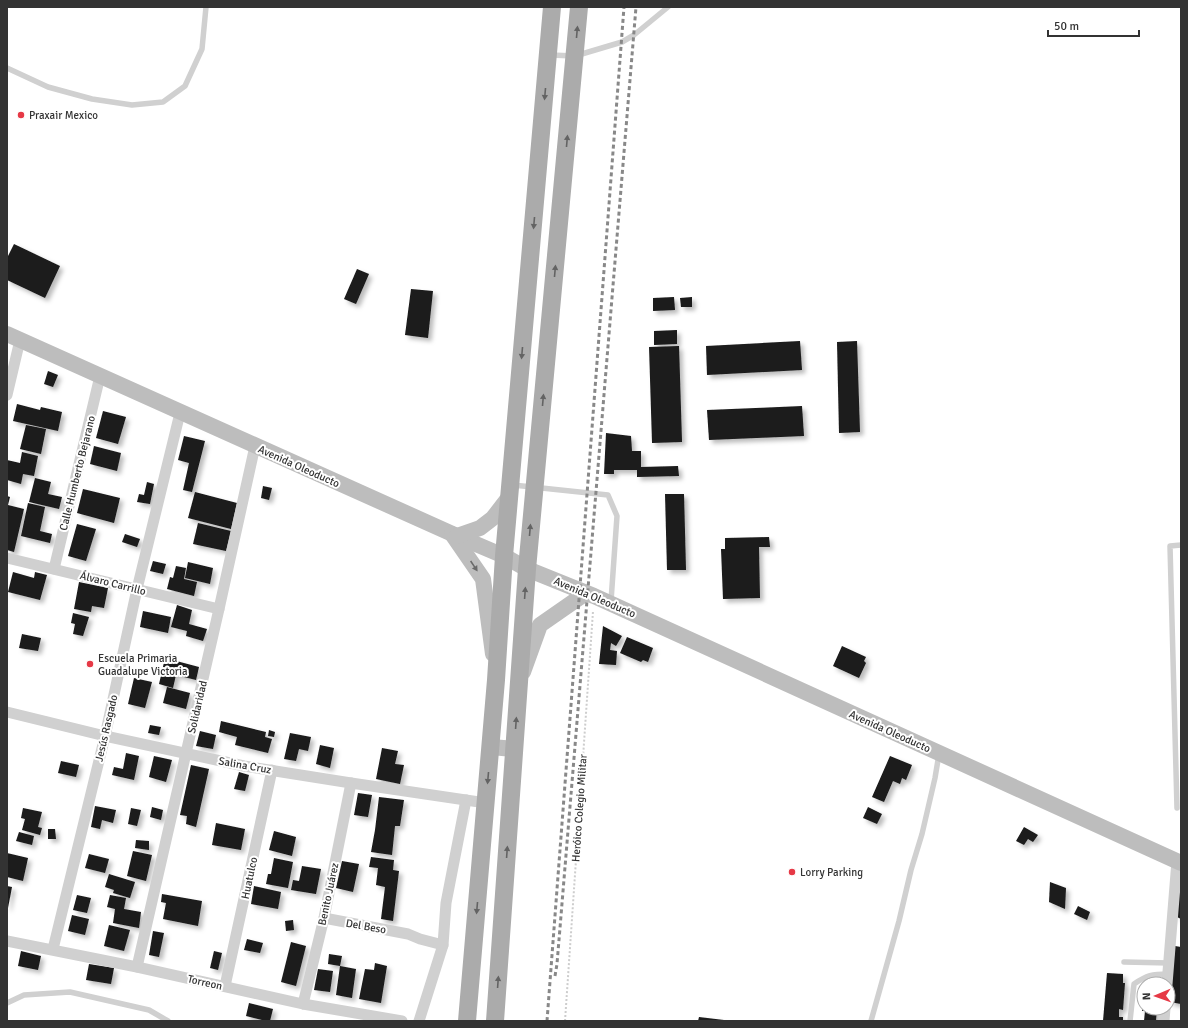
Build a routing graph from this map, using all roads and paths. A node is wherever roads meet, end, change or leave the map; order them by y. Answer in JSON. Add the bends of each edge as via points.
{"nodes":[{"id":1,"x":206,"y":7,"type":"edge"},
{"id":2,"x":552,"y":7,"type":"edge"},
{"id":3,"x":579,"y":7,"type":"edge"},
{"id":4,"x":668,"y":7,"type":"edge"},
{"id":5,"x":548,"y":55,"type":"junction"},
{"id":6,"x":575,"y":56,"type":"junction"},
{"id":7,"x":7,"y":68,"type":"edge"},
{"id":8,"x":13,"y":337,"type":"edge"},
{"id":9,"x":100,"y":376,"type":"junction"},
{"id":10,"x":7,"y":395,"type":"edge"},
{"id":11,"x":180,"y":413,"type":"junction"},
{"id":12,"x":255,"y":446,"type":"junction"},
{"id":13,"x":534,"y":487,"type":"junction"},
{"id":14,"x":510,"y":490,"type":"junction"},
{"id":15,"x":454,"y":535,"type":"junction"},
{"id":16,"x":1181,"y":545,"type":"edge"},
{"id":17,"x":504,"y":556,"type":"junction"},
{"id":18,"x":7,"y":558,"type":"edge"},
{"id":19,"x":527,"y":568,"type":"junction"},
{"id":20,"x":54,"y":569,"type":"junction"},
{"id":21,"x":137,"y":589,"type":"junction"},
{"id":22,"x":590,"y":594,"type":"junction"},
{"id":23,"x":611,"y":604,"type":"junction"},
{"id":24,"x":219,"y":609,"type":"junction"},
{"id":25,"x":496,"y":680,"type":"junction"},
{"id":26,"x":519,"y":682,"type":"junction"},
{"id":27,"x":7,"y":712,"type":"edge"},
{"id":28,"x":105,"y":736,"type":"junction"},
{"id":29,"x":491,"y":747,"type":"junction"},
{"id":30,"x":514,"y":749,"type":"junction"},
{"id":31,"x":186,"y":753,"type":"junction"},
{"id":32,"x":939,"y":753,"type":"junction"},
{"id":33,"x":272,"y":770,"type":"junction"},
{"id":34,"x":351,"y":784,"type":"junction"},
{"id":35,"x":466,"y":800,"type":"junction"},
{"id":36,"x":486,"y":802,"type":"junction"},
{"id":37,"x":1177,"y":808,"type":"dead end"},
{"id":38,"x":1179,"y":862,"type":"edge"},
{"id":39,"x":324,"y":918,"type":"junction"},
{"id":40,"x":7,"y":941,"type":"edge"},
{"id":41,"x":443,"y":945,"type":"junction"},
{"id":42,"x":53,"y":949,"type":"junction"},
{"id":43,"x":1124,"y":962,"type":"dead end"},
{"id":44,"x":1169,"y":963,"type":"junction"},
{"id":45,"x":137,"y":967,"type":"junction"},
{"id":46,"x":1149,"y":976,"type":"edge"},
{"id":47,"x":1162,"y":976,"type":"edge"},
{"id":48,"x":1168,"y":976,"type":"edge"},
{"id":49,"x":1136,"y":983,"type":"edge"},
{"id":50,"x":225,"y":986,"type":"junction"},
{"id":51,"x":7,"y":1003,"type":"edge"},
{"id":52,"x":303,"y":1004,"type":"junction"},
{"id":53,"x":168,"y":1021,"type":"edge"},
{"id":54,"x":402,"y":1021,"type":"edge"},
{"id":55,"x":419,"y":1021,"type":"edge"},
{"id":56,"x":467,"y":1021,"type":"edge"},
{"id":57,"x":495,"y":1021,"type":"edge"},
{"id":58,"x":565,"y":1021,"type":"edge"},
{"id":59,"x":871,"y":1021,"type":"edge"},
{"id":60,"x":1130,"y":1021,"type":"edge"}],
"edges":[{"from":1,"to":7,"type":"lane","via":[[202,49],[185,86],[163,102],[132,105],[92,99],[48,87]]},
{"from":2,"to":5,"type":"main road"},
{"from":6,"to":3,"type":"main road","one_way":true},
{"from":4,"to":6,"type":"lane","via":[[622,42]]},
{"from":5,"to":6,"type":"lane"},
{"from":5,"to":14,"type":"main road","one_way":true},
{"from":13,"to":6,"type":"main road","one_way":true},
{"from":8,"to":9,"type":"main road","name":"Avenida Oleoducto"},
{"from":8,"to":10,"type":"street"},
{"from":9,"to":11,"type":"main road","name":"Avenida Oleoducto"},
{"from":9,"to":20,"type":"street","name":"Calle Humberto Bejarano"},
{"from":11,"to":12,"type":"main road","name":"Avenida Oleoducto"},
{"from":11,"to":21,"type":"street","name":"Jesús Rasgado"},
{"from":12,"to":15,"type":"main road","name":"Avenida Oleoducto"},
{"from":12,"to":24,"type":"street","name":"Solidaridad"},
{"from":13,"to":14,"type":"lane"},
{"from":19,"to":13,"type":"main road","one_way":true},
{"from":13,"to":23,"type":"lane","via":[[608,495],[617,516]]},
{"from":14,"to":15,"type":"main road","via":[[493,518],[480,528]]},
{"from":14,"to":17,"type":"main road"},
{"from":15,"to":17,"type":"main road","name":"Avenida Oleoducto"},
{"from":15,"to":25,"type":"main road","one_way":true,"via":[[483,579]]},
{"from":16,"to":37,"type":"lane","via":[[1170,546]]},
{"from":17,"to":19,"type":"main road","name":"Avenida Oleoducto"},
{"from":17,"to":25,"type":"main road"},
{"from":18,"to":20,"type":"street","name":"Álvaro Carrillo"},
{"from":19,"to":22,"type":"main road","name":"Avenida Oleoducto"},
{"from":26,"to":19,"type":"main road","one_way":true},
{"from":20,"to":21,"type":"street","name":"Álvaro Carrillo"},
{"from":21,"to":24,"type":"street","name":"Álvaro Carrillo"},
{"from":21,"to":28,"type":"street","name":"Jesús Rasgado"},
{"from":22,"to":23,"type":"main road","name":"Avenida Oleoducto"},
{"from":22,"to":26,"type":"main road","via":[[540,624]]},
{"from":22,"to":58,"type":"path","name":"Heróico Colegio Militar"},
{"from":23,"to":32,"type":"main road","name":"Avenida Oleoducto"},
{"from":24,"to":31,"type":"street","name":"Solidaridad"},
{"from":25,"to":29,"type":"main road"},
{"from":30,"to":26,"type":"main road","one_way":true},
{"from":27,"to":28,"type":"street","name":"Salina Cruz"},
{"from":28,"to":31,"type":"street","name":"Salina Cruz"},
{"from":28,"to":42,"type":"street","name":"Jesús Rasgado"},
{"from":29,"to":30,"type":"main road"},
{"from":29,"to":36,"type":"main road","one_way":true},
{"from":57,"to":30,"type":"main road","one_way":true},
{"from":31,"to":33,"type":"street","name":"Salina Cruz"},
{"from":31,"to":45,"type":"street","name":"Solidaridad"},
{"from":32,"to":38,"type":"main road","name":"Avenida Oleoducto"},
{"from":32,"to":59,"type":"lane","via":[[922,834]]},
{"from":33,"to":34,"type":"street","name":"Salina Cruz"},
{"from":33,"to":50,"type":"street","name":"Huatulco"},
{"from":34,"to":35,"type":"street","name":"Salina Cruz"},
{"from":34,"to":39,"type":"street","name":"Benito Juárez"},
{"from":35,"to":36,"type":"street","name":"Salina Cruz"},
{"from":35,"to":41,"type":"street","via":[[446,903]]},
{"from":36,"to":56,"type":"main road","one_way":true},
{"from":38,"to":44,"type":"street"},
{"from":39,"to":41,"type":"street","name":"Del Beso","via":[[408,934]]},
{"from":39,"to":52,"type":"street","name":"Benito Juárez"},
{"from":40,"to":42,"type":"street","name":"Torreon"},
{"from":41,"to":55,"type":"street"},
{"from":42,"to":45,"type":"street","name":"Torreon"},
{"from":43,"to":44,"type":"lane"},
{"from":44,"to":48,"type":"street"},
{"from":45,"to":50,"type":"street","name":"Torreon"},
{"from":46,"to":47,"type":"lane"},
{"from":49,"to":60,"type":"lane"},
{"from":50,"to":52,"type":"street","name":"Torreon"},
{"from":51,"to":53,"type":"lane","via":[[24,995],[70,992],[149,1010]]},
{"from":52,"to":54,"type":"street","name":"Torreon"}]}
